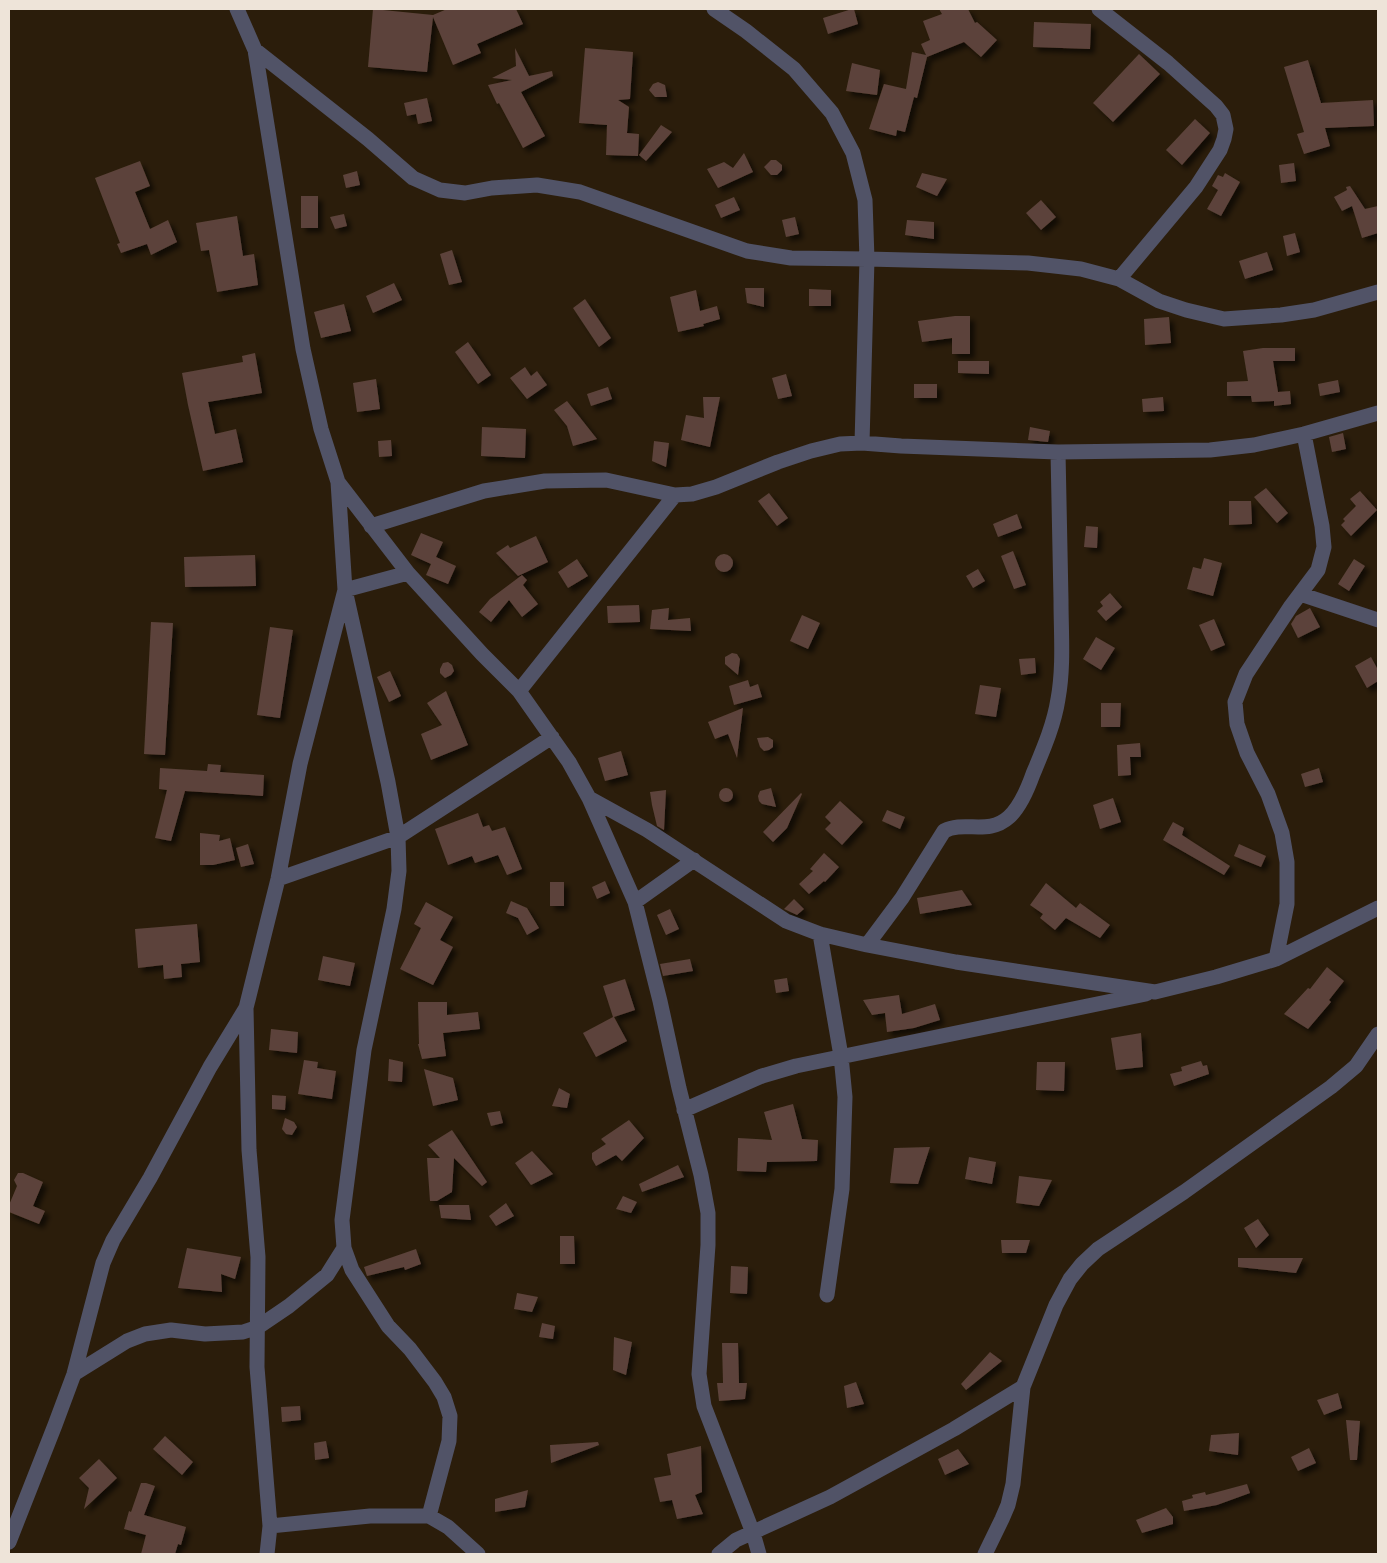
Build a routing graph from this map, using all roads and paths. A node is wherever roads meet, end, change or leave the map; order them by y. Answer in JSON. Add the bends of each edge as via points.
{"nodes":[{"id":1,"x":237,"y":9,"type":"edge"},
{"id":2,"x":714,"y":9,"type":"edge"},
{"id":3,"x":1099,"y":9,"type":"edge"},
{"id":4,"x":255,"y":50,"type":"junction"},
{"id":5,"x":867,"y":259,"type":"junction"},
{"id":6,"x":1119,"y":278,"type":"junction"},
{"id":7,"x":1378,"y":292,"type":"edge"},
{"id":8,"x":1378,"y":413,"type":"edge"},
{"id":9,"x":1304,"y":434,"type":"junction"},
{"id":10,"x":862,"y":443,"type":"junction"},
{"id":11,"x":1058,"y":452,"type":"junction"},
{"id":12,"x":338,"y":482,"type":"junction"},
{"id":13,"x":675,"y":495,"type":"junction"},
{"id":14,"x":371,"y":526,"type":"junction"},
{"id":15,"x":408,"y":573,"type":"junction"},
{"id":16,"x":345,"y":590,"type":"junction"},
{"id":17,"x":1300,"y":594,"type":"junction"},
{"id":18,"x":1378,"y":620,"type":"edge"},
{"id":19,"x":519,"y":691,"type":"junction"},
{"id":20,"x":552,"y":737,"type":"junction"},
{"id":21,"x":590,"y":798,"type":"junction"},
{"id":22,"x":398,"y":837,"type":"junction"},
{"id":23,"x":694,"y":860,"type":"junction"},
{"id":24,"x":278,"y":879,"type":"junction"},
{"id":25,"x":635,"y":902,"type":"junction"},
{"id":26,"x":1378,"y":908,"type":"edge"},
{"id":27,"x":820,"y":934,"type":"junction"},
{"id":28,"x":867,"y":945,"type":"junction"},
{"id":29,"x":1276,"y":960,"type":"junction"},
{"id":30,"x":1155,"y":992,"type":"junction"},
{"id":31,"x":246,"y":1008,"type":"junction"},
{"id":32,"x":1378,"y":1034,"type":"edge"},
{"id":33,"x":841,"y":1056,"type":"junction"},
{"id":34,"x":684,"y":1110,"type":"junction"},
{"id":35,"x":344,"y":1248,"type":"junction"},
{"id":36,"x":827,"y":1295,"type":"dead end"},
{"id":37,"x":258,"y":1327,"type":"junction"},
{"id":38,"x":74,"y":1374,"type":"junction"},
{"id":39,"x":1023,"y":1387,"type":"junction"},
{"id":40,"x":429,"y":1516,"type":"junction"},
{"id":41,"x":270,"y":1526,"type":"junction"},
{"id":42,"x":753,"y":1533,"type":"junction"},
{"id":43,"x":9,"y":1542,"type":"edge"},
{"id":44,"x":267,"y":1554,"type":"edge"},
{"id":45,"x":478,"y":1554,"type":"edge"},
{"id":46,"x":719,"y":1554,"type":"edge"},
{"id":47,"x":759,"y":1554,"type":"edge"},
{"id":48,"x":985,"y":1554,"type":"edge"}],
"edges":[{"from":1,"to":4,"type":"street"},
{"from":2,"to":5,"type":"street","via":[[794,69],[832,113],[853,153],[865,200]]},
{"from":3,"to":6,"type":"street","via":[[1216,106],[1226,129],[1220,150],[1196,187]]},
{"from":4,"to":5,"type":"street","via":[[413,178],[440,190],[465,193],[537,185],[580,192],[747,251],[791,258]]},
{"from":4,"to":12,"type":"street","via":[[303,349],[321,429]]},
{"from":5,"to":6,"type":"street","via":[[1028,263],[1081,269]]},
{"from":5,"to":10,"type":"street"},
{"from":6,"to":7,"type":"street","via":[[1159,301],[1224,319],[1314,310]]},
{"from":8,"to":9,"type":"street"},
{"from":9,"to":11,"type":"street","via":[[1210,450]]},
{"from":9,"to":17,"type":"street","via":[[1324,547],[1318,570]]},
{"from":10,"to":11,"type":"street"},
{"from":10,"to":13,"type":"street","via":[[811,451],[716,487]]},
{"from":11,"to":28,"type":"street","via":[[1062,664],[1058,700],[1044,750],[1025,793],[1010,816],[999,825],[944,831],[902,898]]},
{"from":12,"to":14,"type":"street"},
{"from":12,"to":16,"type":"street"},
{"from":13,"to":14,"type":"street","via":[[606,480],[545,481],[484,491]]},
{"from":13,"to":19,"type":"street"},
{"from":14,"to":15,"type":"street"},
{"from":15,"to":16,"type":"street"},
{"from":15,"to":19,"type":"street"},
{"from":16,"to":22,"type":"street"},
{"from":16,"to":24,"type":"street","via":[[300,764]]},
{"from":17,"to":18,"type":"street"},
{"from":17,"to":29,"type":"street","via":[[1246,674],[1235,702],[1237,724],[1247,753],[1268,794],[1282,833],[1287,862],[1287,904]]},
{"from":19,"to":20,"type":"street"},
{"from":20,"to":21,"type":"street"},
{"from":20,"to":22,"type":"street"},
{"from":21,"to":23,"type":"street"},
{"from":21,"to":25,"type":"street"},
{"from":22,"to":24,"type":"street"},
{"from":22,"to":35,"type":"street","via":[[399,871],[394,909],[364,1050],[342,1220]]},
{"from":23,"to":25,"type":"street"},
{"from":23,"to":27,"type":"street","via":[[786,921]]},
{"from":24,"to":31,"type":"street"},
{"from":25,"to":34,"type":"street"},
{"from":26,"to":29,"type":"street"},
{"from":27,"to":28,"type":"street"},
{"from":27,"to":33,"type":"street"},
{"from":28,"to":30,"type":"street"},
{"from":29,"to":30,"type":"street"},
{"from":30,"to":33,"type":"street"},
{"from":31,"to":37,"type":"street","via":[[249,1150],[258,1257]]},
{"from":31,"to":38,"type":"street","via":[[113,1240],[103,1263]]},
{"from":32,"to":39,"type":"street","via":[[1356,1066],[1331,1087],[1098,1249],[1082,1264],[1056,1306]]},
{"from":33,"to":34,"type":"street","via":[[762,1076]]},
{"from":33,"to":36,"type":"street","via":[[845,1097],[842,1189]]},
{"from":34,"to":42,"type":"street","via":[[708,1213],[699,1374],[704,1406]]},
{"from":35,"to":37,"type":"street","via":[[327,1274]]},
{"from":35,"to":40,"type":"street","via":[[352,1270],[388,1326],[410,1349],[444,1397],[450,1416],[449,1441]]},
{"from":37,"to":38,"type":"street","via":[[244,1332],[205,1334],[171,1330],[145,1334],[127,1341]]},
{"from":37,"to":41,"type":"street","via":[[257,1366]]},
{"from":38,"to":43,"type":"street"},
{"from":39,"to":42,"type":"street","via":[[830,1497]]},
{"from":39,"to":48,"type":"street","via":[[1013,1484],[1008,1505]]},
{"from":40,"to":41,"type":"street","via":[[370,1516]]},
{"from":40,"to":45,"type":"street","via":[[448,1527]]},
{"from":41,"to":44,"type":"street"},
{"from":42,"to":46,"type":"street","via":[[736,1540]]},
{"from":42,"to":47,"type":"street"}]}
